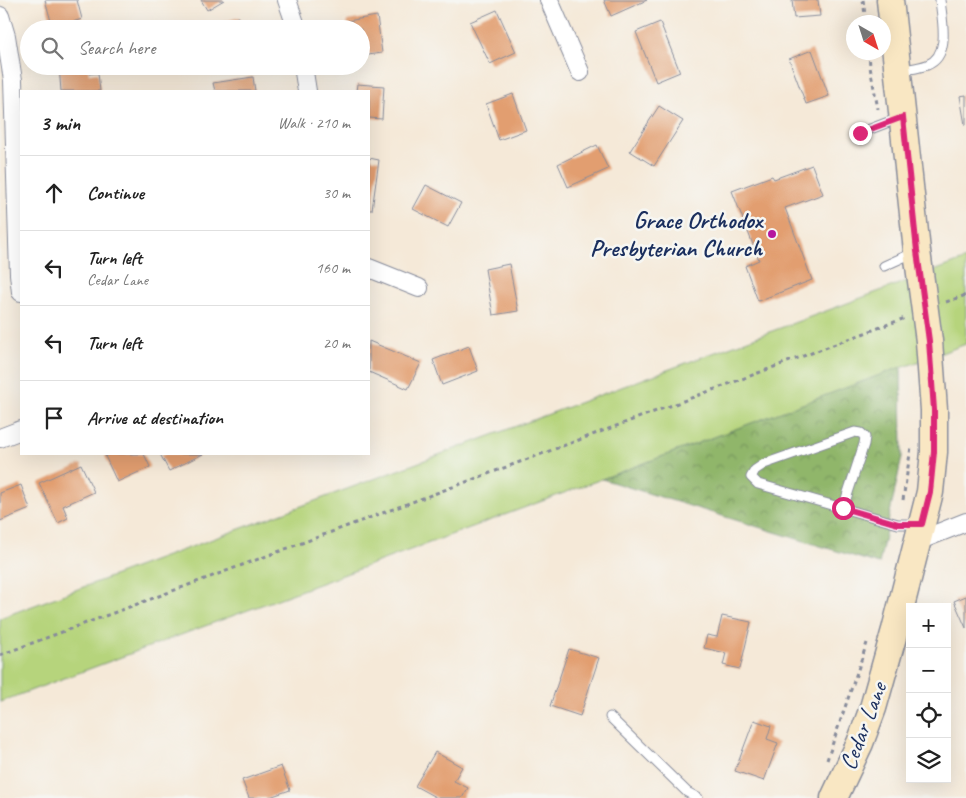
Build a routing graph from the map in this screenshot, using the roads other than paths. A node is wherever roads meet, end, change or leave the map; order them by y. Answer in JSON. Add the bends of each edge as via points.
{"nodes":[{"id":1,"x":287,"y":0,"type":"edge"},
{"id":2,"x":549,"y":0,"type":"edge"},
{"id":3,"x":890,"y":0,"type":"edge"},
{"id":4,"x":940,"y":0,"type":"edge"},
{"id":5,"x":0,"y":16,"type":"edge"},
{"id":6,"x":294,"y":20,"type":"edge"},
{"id":7,"x":898,"y":71,"type":"junction"},
{"id":8,"x":580,"y":72,"type":"dead end"},
{"id":9,"x":304,"y":75,"type":"edge"},
{"id":10,"x":307,"y":90,"type":"edge"},
{"id":11,"x":891,"y":114,"type":"junction"},
{"id":12,"x":860,"y":133,"type":"dead end"},
{"id":13,"x":917,"y":251,"type":"junction"},
{"id":14,"x":884,"y":266,"type":"dead end"},
{"id":15,"x":370,"y":268,"type":"edge"},
{"id":16,"x":20,"y":283,"type":"edge"},
{"id":17,"x":419,"y":288,"type":"dead end"},
{"id":18,"x":20,"y":430,"type":"edge"},
{"id":19,"x":0,"y":438,"type":"edge"},
{"id":20,"x":843,"y":508,"type":"junction"},
{"id":21,"x":966,"y":522,"type":"edge"},
{"id":22,"x":920,"y":533,"type":"junction"},
{"id":23,"x":610,"y":717,"type":"dead end"},
{"id":24,"x":698,"y":798,"type":"edge"},
{"id":25,"x":834,"y":798,"type":"edge"}],
"edges":[{"from":1,"to":6,"type":"street"},
{"from":2,"to":8,"type":"street"},
{"from":3,"to":7,"type":"main road","name":"Cedar Lane"},
{"from":4,"to":7,"type":"lane","via":[[943,42],[938,57],[926,66]]},
{"from":5,"to":16,"type":"street","via":[[13,80]]},
{"from":7,"to":11,"type":"main road","name":"Cedar Lane"},
{"from":9,"to":10,"type":"street"},
{"from":11,"to":12,"type":"lane"},
{"from":11,"to":13,"type":"main road","name":"Cedar Lane"},
{"from":13,"to":14,"type":"lane"},
{"from":13,"to":22,"type":"main road","name":"Cedar Lane","via":[[934,410],[930,492]]},
{"from":15,"to":17,"type":"street"},
{"from":18,"to":19,"type":"street"},
{"from":20,"to":20,"type":"lane","via":[[758,484],[751,477],[764,464],[855,432],[861,433],[864,444]]},
{"from":20,"to":22,"type":"lane"},
{"from":21,"to":22,"type":"street"},
{"from":22,"to":25,"type":"main road","name":"Cedar Lane","via":[[873,708]]},
{"from":23,"to":24,"type":"lane","via":[[687,792]]}]}
